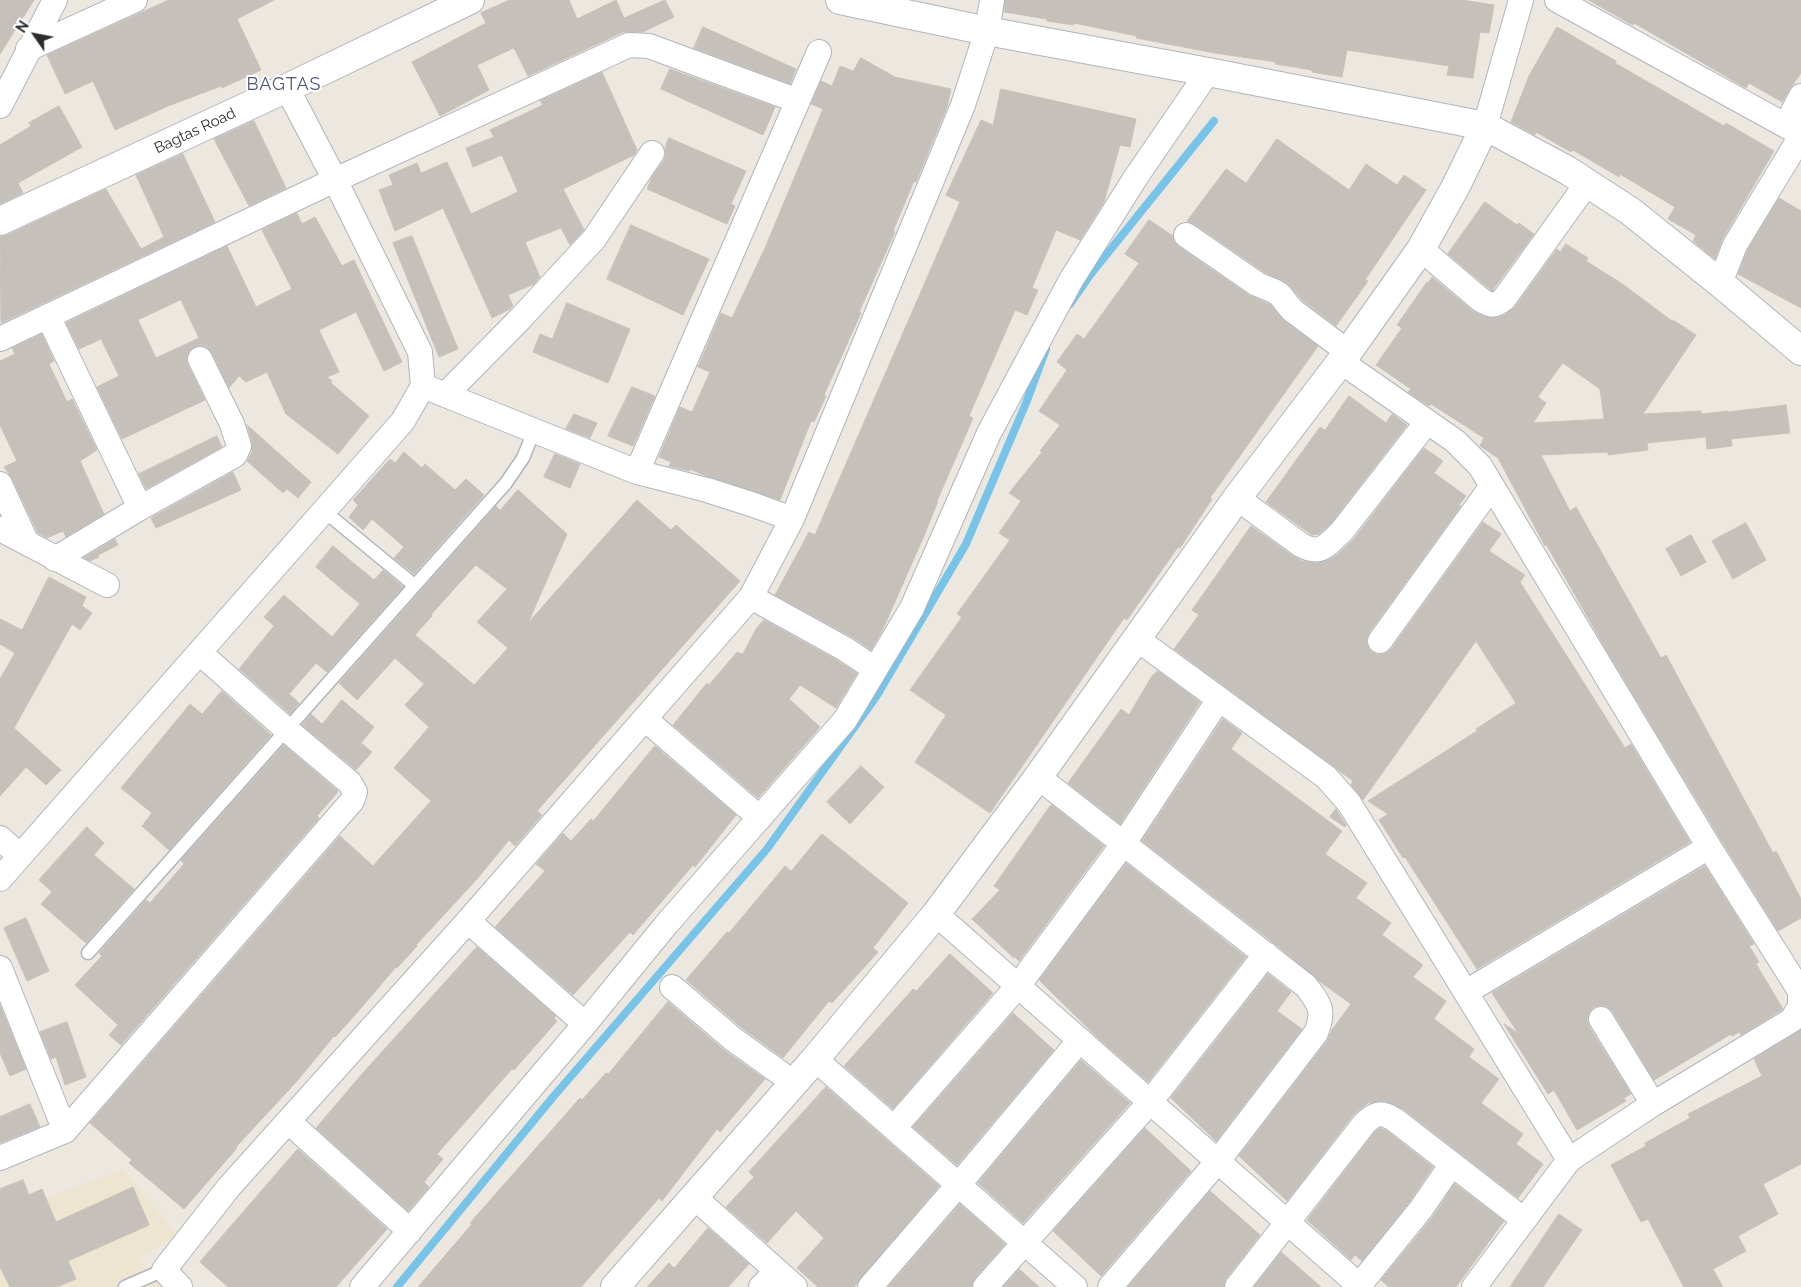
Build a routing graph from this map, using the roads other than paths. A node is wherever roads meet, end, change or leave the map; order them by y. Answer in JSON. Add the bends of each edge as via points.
{"nodes":[{"id":1,"x":54,"y":0,"type":"edge"},
{"id":2,"x":135,"y":0,"type":"edge"},
{"id":3,"x":470,"y":0,"type":"edge"},
{"id":4,"x":840,"y":0,"type":"edge"},
{"id":5,"x":992,"y":0,"type":"edge"},
{"id":6,"x":1521,"y":0,"type":"edge"},
{"id":7,"x":1557,"y":0,"type":"edge"},
{"id":8,"x":987,"y":31,"type":"junction"},
{"id":9,"x":28,"y":49,"type":"junction"},
{"id":10,"x":819,"y":52,"type":"dead end"},
{"id":11,"x":1208,"y":72,"type":"junction"},
{"id":12,"x":287,"y":88,"type":"junction"},
{"id":13,"x":1801,"y":96,"type":"edge"},
{"id":14,"x":798,"y":102,"type":"junction"},
{"id":15,"x":0,"y":106,"type":"edge"},
{"id":16,"x":1485,"y":126,"type":"junction"},
{"id":17,"x":1796,"y":132,"type":"edge"},
{"id":18,"x":652,"y":153,"type":"dead end"},
{"id":19,"x":335,"y":180,"type":"junction"},
{"id":20,"x":1588,"y":182,"type":"junction"},
{"id":21,"x":0,"y":221,"type":"edge"},
{"id":22,"x":1186,"y":235,"type":"dead end"},
{"id":23,"x":1421,"y":248,"type":"junction"},
{"id":24,"x":1720,"y":283,"type":"junction"},
{"id":25,"x":48,"y":316,"type":"junction"},
{"id":26,"x":0,"y":339,"type":"edge"},
{"id":27,"x":1801,"y":351,"type":"edge"},
{"id":28,"x":1344,"y":356,"type":"junction"},
{"id":29,"x":200,"y":359,"type":"dead end"},
{"id":30,"x":423,"y":386,"type":"junction"},
{"id":31,"x":445,"y":395,"type":"junction"},
{"id":32,"x":1427,"y":422,"type":"junction"},
{"id":33,"x":534,"y":431,"type":"junction"},
{"id":34,"x":637,"y":472,"type":"junction"},
{"id":35,"x":0,"y":484,"type":"edge"},
{"id":36,"x":1492,"y":486,"type":"junction"},
{"id":37,"x":1238,"y":498,"type":"junction"},
{"id":38,"x":140,"y":508,"type":"junction"},
{"id":39,"x":324,"y":511,"type":"junction"},
{"id":40,"x":792,"y":519,"type":"junction"},
{"id":41,"x":0,"y":529,"type":"edge"},
{"id":42,"x":27,"y":543,"type":"junction"},
{"id":43,"x":56,"y":559,"type":"junction"},
{"id":44,"x":107,"y":585,"type":"dead end"},
{"id":45,"x":414,"y":585,"type":"junction"},
{"id":46,"x":750,"y":597,"type":"junction"},
{"id":47,"x":1136,"y":638,"type":"junction"},
{"id":48,"x":1380,"y":641,"type":"dead end"},
{"id":49,"x":200,"y":653,"type":"junction"},
{"id":50,"x":876,"y":669,"type":"junction"},
{"id":51,"x":1219,"y":699,"type":"junction"},
{"id":52,"x":645,"y":719,"type":"junction"},
{"id":53,"x":287,"y":730,"type":"junction"},
{"id":54,"x":1038,"y":777,"type":"junction"},
{"id":55,"x":760,"y":818,"type":"junction"},
{"id":56,"x":0,"y":838,"type":"edge"},
{"id":57,"x":1124,"y":843,"type":"junction"},
{"id":58,"x":1709,"y":847,"type":"junction"},
{"id":59,"x":20,"y":856,"type":"junction"},
{"id":60,"x":0,"y":879,"type":"edge"},
{"id":61,"x":936,"y":914,"type":"junction"},
{"id":62,"x":468,"y":922,"type":"junction"},
{"id":63,"x":88,"y":953,"type":"dead end"},
{"id":64,"x":1266,"y":954,"type":"junction"},
{"id":65,"x":0,"y":968,"type":"edge"},
{"id":66,"x":1018,"y":986,"type":"junction"},
{"id":67,"x":672,"y":987,"type":"dead end"},
{"id":68,"x":1466,"y":992,"type":"junction"},
{"id":69,"x":1601,"y":1020,"type":"dead end"},
{"id":70,"x":585,"y":1024,"type":"junction"},
{"id":71,"x":1080,"y":1040,"type":"junction"},
{"id":72,"x":815,"y":1059,"type":"junction"},
{"id":73,"x":794,"y":1083,"type":"junction"},
{"id":74,"x":1150,"y":1102,"type":"junction"},
{"id":75,"x":1653,"y":1104,"type":"junction"},
{"id":76,"x":289,"y":1122,"type":"junction"},
{"id":77,"x":894,"y":1128,"type":"junction"},
{"id":78,"x":65,"y":1131,"type":"junction"},
{"id":79,"x":0,"y":1158,"type":"edge"},
{"id":80,"x":1569,"y":1160,"type":"junction"},
{"id":81,"x":1218,"y":1161,"type":"junction"},
{"id":82,"x":1452,"y":1164,"type":"junction"},
{"id":83,"x":958,"y":1185,"type":"junction"},
{"id":84,"x":694,"y":1197,"type":"junction"},
{"id":85,"x":1524,"y":1219,"type":"junction"},
{"id":86,"x":1287,"y":1222,"type":"junction"},
{"id":87,"x":410,"y":1231,"type":"junction"},
{"id":88,"x":1024,"y":1243,"type":"junction"},
{"id":89,"x":164,"y":1270,"type":"junction"},
{"id":90,"x":769,"y":1279,"type":"edge"},
{"id":91,"x":1359,"y":1286,"type":"edge"},
{"id":92,"x":125,"y":1287,"type":"edge"},
{"id":93,"x":180,"y":1287,"type":"edge"},
{"id":94,"x":362,"y":1287,"type":"edge"},
{"id":95,"x":615,"y":1287,"type":"edge"},
{"id":96,"x":795,"y":1287,"type":"edge"},
{"id":97,"x":870,"y":1287,"type":"edge"},
{"id":98,"x":985,"y":1287,"type":"edge"},
{"id":99,"x":1075,"y":1287,"type":"edge"},
{"id":100,"x":1110,"y":1287,"type":"edge"},
{"id":101,"x":1237,"y":1287,"type":"edge"},
{"id":102,"x":1474,"y":1287,"type":"edge"}],
"edges":[{"from":1,"to":9,"type":"street"},
{"from":2,"to":9,"type":"street"},
{"from":3,"to":12,"type":"street","name":"Bagtas Road"},
{"from":4,"to":8,"type":"street"},
{"from":5,"to":8,"type":"street"},
{"from":6,"to":16,"type":"street"},
{"from":7,"to":17,"type":"street"},
{"from":8,"to":11,"type":"street"},
{"from":8,"to":40,"type":"street","via":[[963,106]]},
{"from":9,"to":15,"type":"street"},
{"from":10,"to":14,"type":"street"},
{"from":11,"to":16,"type":"street"},
{"from":11,"to":50,"type":"street","via":[[1071,280],[989,433],[912,608]]},
{"from":12,"to":19,"type":"street"},
{"from":12,"to":21,"type":"street","name":"Bagtas Road"},
{"from":13,"to":17,"type":"street"},
{"from":14,"to":19,"type":"street","via":[[650,46],[629,45]]},
{"from":14,"to":34,"type":"street"},
{"from":16,"to":20,"type":"street"},
{"from":16,"to":23,"type":"street"},
{"from":17,"to":24,"type":"street","via":[[1735,245]]},
{"from":18,"to":31,"type":"street","via":[[594,239]]},
{"from":19,"to":25,"type":"street"},
{"from":19,"to":30,"type":"street","via":[[420,352]]},
{"from":20,"to":23,"type":"street","via":[[1496,306],[1481,300]]},
{"from":20,"to":24,"type":"street"},
{"from":22,"to":28,"type":"street","via":[[1257,284],[1280,295],[1292,310]]},
{"from":23,"to":28,"type":"street"},
{"from":24,"to":27,"type":"street"},
{"from":25,"to":26,"type":"street"},
{"from":25,"to":38,"type":"street"},
{"from":28,"to":32,"type":"street"},
{"from":28,"to":37,"type":"street"},
{"from":29,"to":38,"type":"street","via":[[232,424],[239,446],[235,455],[226,462]]},
{"from":30,"to":31,"type":"street"},
{"from":30,"to":39,"type":"street","via":[[403,421]]},
{"from":31,"to":33,"type":"street"},
{"from":32,"to":36,"type":"street","via":[[1455,441],[1480,466]]},
{"from":32,"to":37,"type":"street","via":[[1342,531],[1319,550],[1301,545]]},
{"from":33,"to":34,"type":"street"},
{"from":33,"to":45,"type":"lane","via":[[515,472]]},
{"from":34,"to":40,"type":"street","via":[[707,490]]},
{"from":35,"to":42,"type":"street"},
{"from":36,"to":48,"type":"street"},
{"from":36,"to":58,"type":"street"},
{"from":37,"to":47,"type":"street"},
{"from":38,"to":43,"type":"street"},
{"from":39,"to":45,"type":"lane"},
{"from":39,"to":49,"type":"street"},
{"from":40,"to":46,"type":"street"},
{"from":41,"to":42,"type":"street"},
{"from":42,"to":43,"type":"street"},
{"from":43,"to":44,"type":"street"},
{"from":45,"to":53,"type":"lane"},
{"from":46,"to":50,"type":"street"},
{"from":46,"to":52,"type":"street"},
{"from":47,"to":51,"type":"street"},
{"from":47,"to":54,"type":"street"},
{"from":49,"to":53,"type":"street"},
{"from":49,"to":59,"type":"street"},
{"from":50,"to":55,"type":"street","via":[[845,720]]},
{"from":51,"to":57,"type":"street"},
{"from":51,"to":68,"type":"street","via":[[1326,777],[1349,803]]},
{"from":52,"to":55,"type":"street"},
{"from":52,"to":62,"type":"street"},
{"from":53,"to":63,"type":"lane"},
{"from":53,"to":78,"type":"street","via":[[350,783],[355,792],[352,801]]},
{"from":54,"to":57,"type":"street"},
{"from":54,"to":61,"type":"street"},
{"from":55,"to":70,"type":"street"},
{"from":56,"to":59,"type":"street"},
{"from":57,"to":64,"type":"street"},
{"from":57,"to":66,"type":"street"},
{"from":58,"to":68,"type":"street"},
{"from":58,"to":75,"type":"street","via":[[1800,991],[1800,1006],[1792,1020]]},
{"from":59,"to":60,"type":"street"},
{"from":61,"to":66,"type":"street"},
{"from":61,"to":72,"type":"street"},
{"from":62,"to":70,"type":"street"},
{"from":62,"to":76,"type":"street"},
{"from":64,"to":74,"type":"street"},
{"from":64,"to":81,"type":"street","via":[[1306,986],[1321,1005],[1321,1019],[1316,1033]]},
{"from":65,"to":78,"type":"street"},
{"from":66,"to":71,"type":"street"},
{"from":66,"to":77,"type":"street"},
{"from":67,"to":73,"type":"street","via":[[733,1039]]},
{"from":68,"to":80,"type":"street"},
{"from":69,"to":75,"type":"street"},
{"from":70,"to":87,"type":"street"},
{"from":71,"to":74,"type":"street"},
{"from":71,"to":83,"type":"street"},
{"from":72,"to":73,"type":"street"},
{"from":72,"to":77,"type":"street"},
{"from":73,"to":84,"type":"street"},
{"from":74,"to":81,"type":"street"},
{"from":74,"to":88,"type":"street"},
{"from":75,"to":80,"type":"street"},
{"from":76,"to":87,"type":"street"},
{"from":76,"to":89,"type":"street","via":[[229,1187]]},
{"from":77,"to":83,"type":"street"},
{"from":78,"to":79,"type":"street"},
{"from":80,"to":85,"type":"street"},
{"from":81,"to":86,"type":"street"},
{"from":81,"to":100,"type":"street"},
{"from":82,"to":85,"type":"street"},
{"from":82,"to":86,"type":"street","via":[[1386,1114],[1372,1116]]},
{"from":82,"to":91,"type":"street","via":[[1421,1209]]},
{"from":83,"to":88,"type":"street"},
{"from":83,"to":97,"type":"street"},
{"from":84,"to":90,"type":"street"},
{"from":84,"to":95,"type":"street"},
{"from":85,"to":102,"type":"street"},
{"from":86,"to":91,"type":"street"},
{"from":86,"to":101,"type":"street"},
{"from":87,"to":94,"type":"street"},
{"from":88,"to":98,"type":"street"},
{"from":88,"to":99,"type":"street"},
{"from":89,"to":92,"type":"lane"},
{"from":89,"to":93,"type":"street"},
{"from":90,"to":96,"type":"street"}]}
